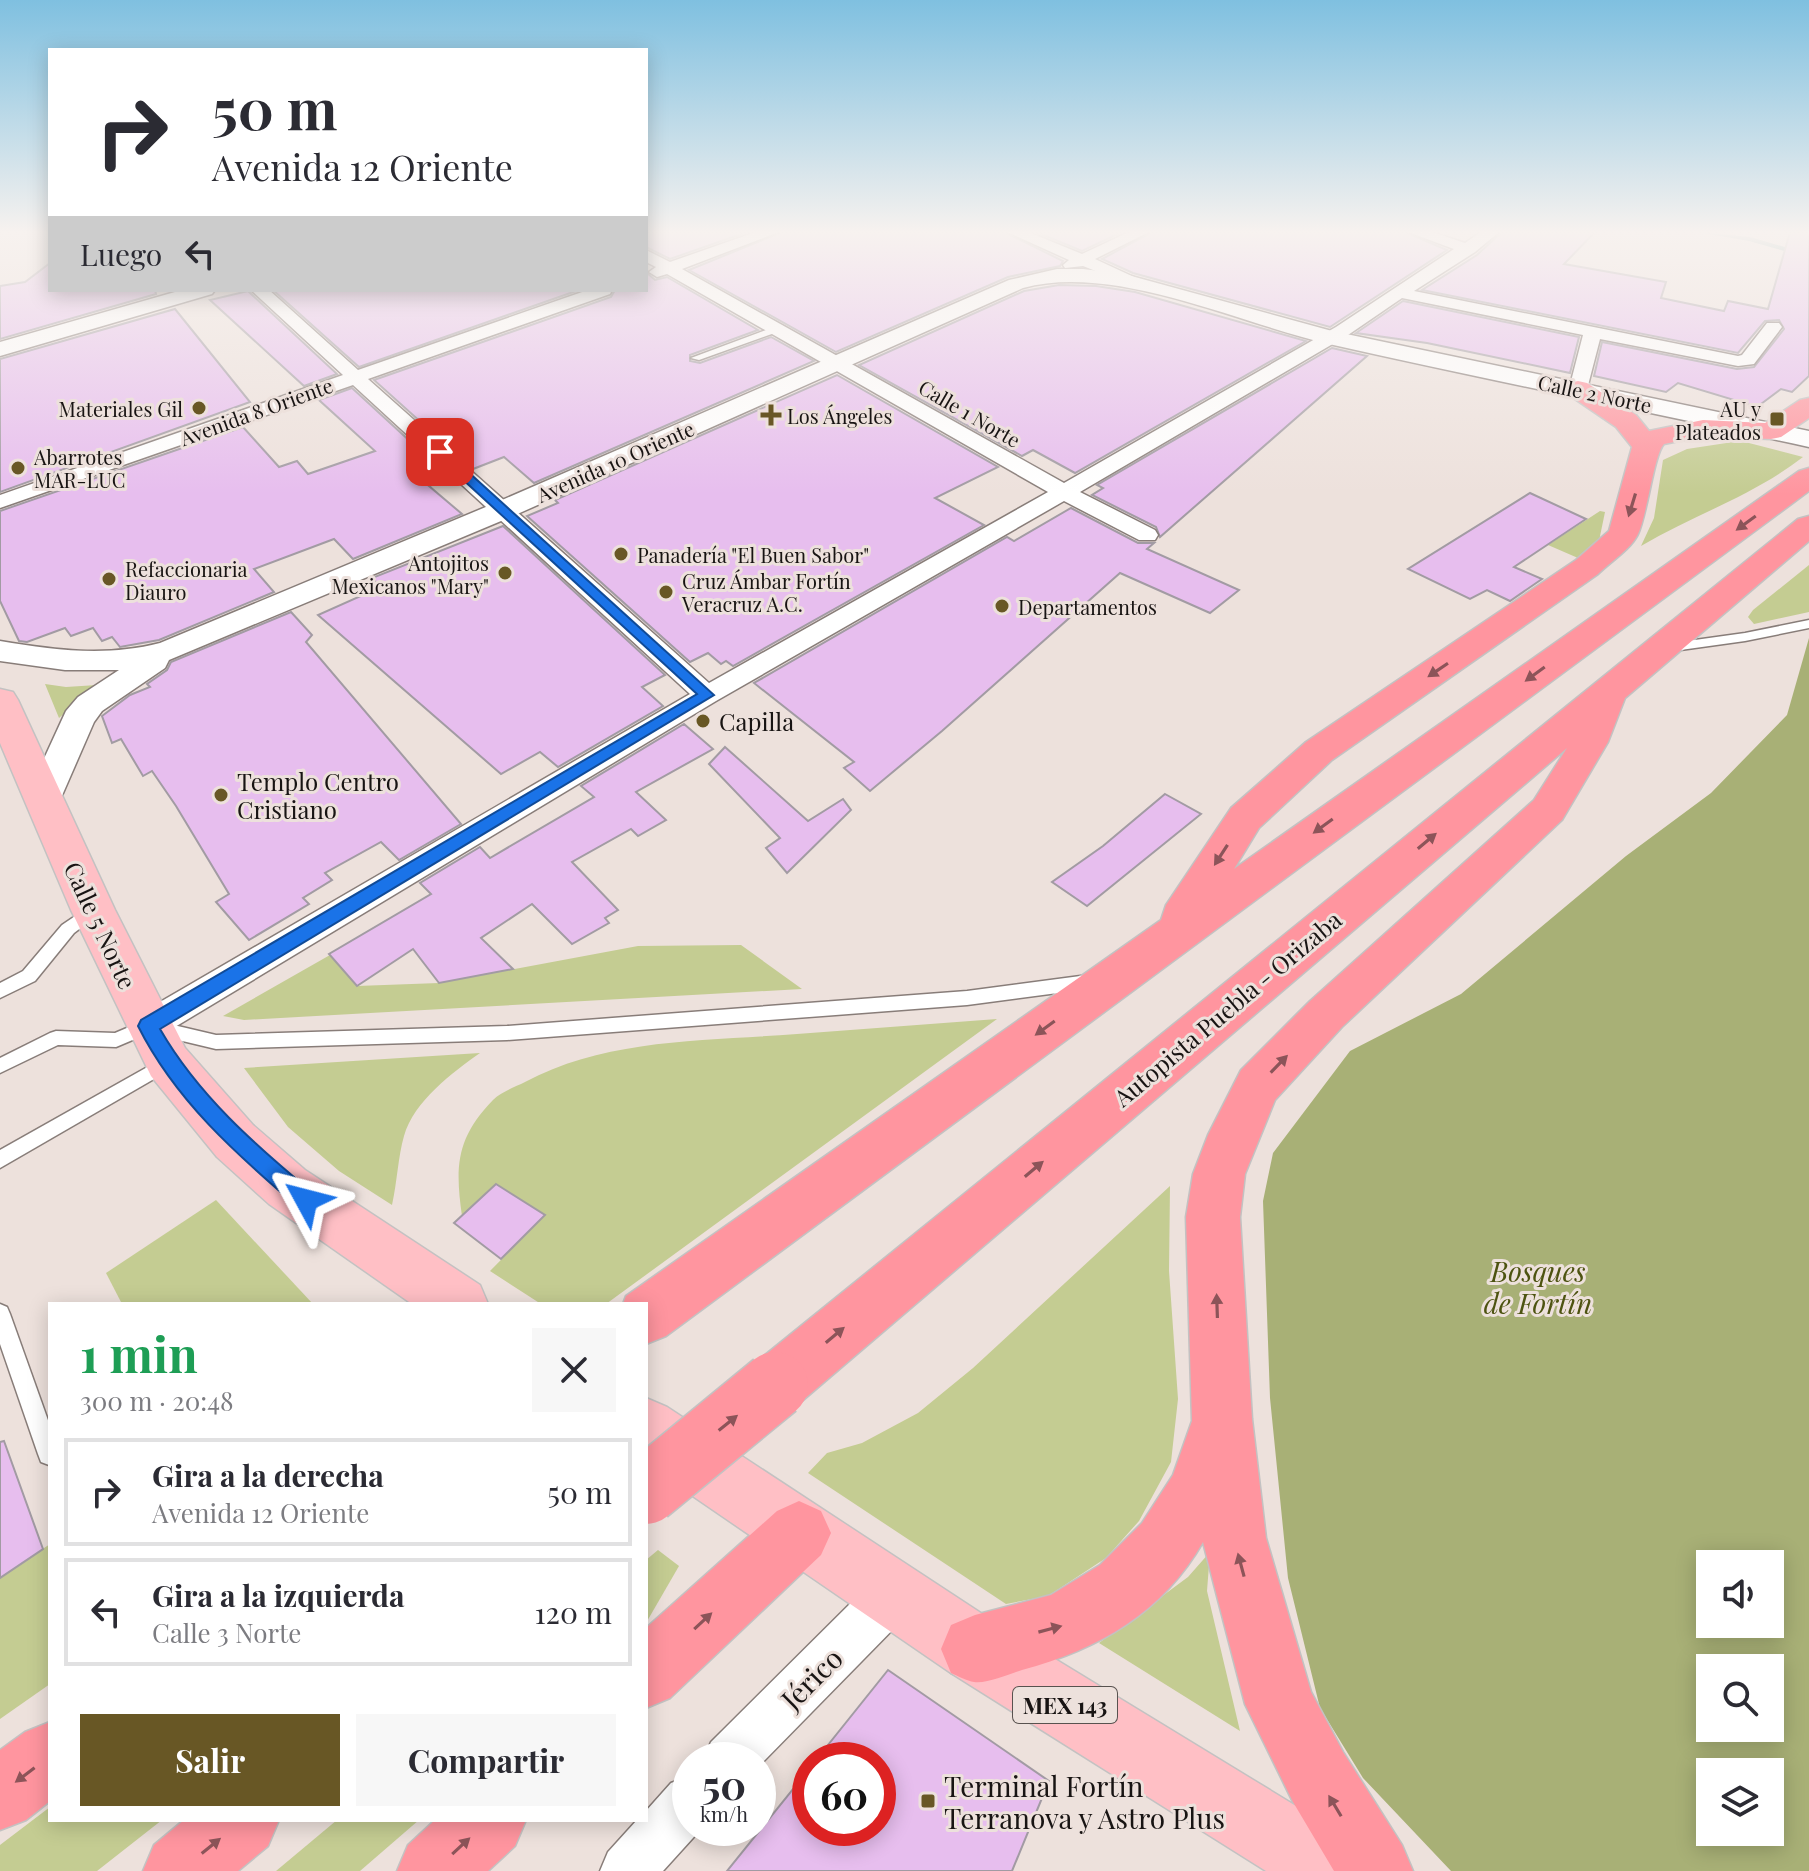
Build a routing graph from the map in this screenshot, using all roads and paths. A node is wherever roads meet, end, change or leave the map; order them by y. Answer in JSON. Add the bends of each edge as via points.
{"nodes":[{"id":1,"x":103,"y":319,"type":"edge"},
{"id":2,"x":292,"y":319,"type":"edge"},
{"id":3,"x":518,"y":319,"type":"edge"},
{"id":4,"x":760,"y":319,"type":"edge"},
{"id":5,"x":937,"y":319,"type":"edge"},
{"id":6,"x":1266,"y":319,"type":"edge"},
{"id":7,"x":1358,"y":319,"type":"edge"},
{"id":8,"x":1530,"y":319,"type":"edge"},
{"id":9,"x":1773,"y":327,"type":"dead end"},
{"id":10,"x":777,"y":329,"type":"junction"},
{"id":11,"x":1593,"y":332,"type":"junction"},
{"id":12,"x":1329,"y":337,"type":"junction"},
{"id":13,"x":0,"y":349,"type":"edge"},
{"id":14,"x":696,"y":358,"type":"dead end"},
{"id":15,"x":838,"y":364,"type":"junction"},
{"id":16,"x":356,"y":375,"type":"junction"},
{"id":17,"x":1578,"y":389,"type":"junction"},
{"id":18,"x":1809,"y":406,"type":"edge"},
{"id":19,"x":1771,"y":431,"type":"junction"},
{"id":20,"x":1809,"y":439,"type":"edge"},
{"id":21,"x":1646,"y":446,"type":"junction"},
{"id":22,"x":1809,"y":477,"type":"edge"},
{"id":23,"x":1064,"y":492,"type":"junction"},
{"id":24,"x":0,"y":502,"type":"edge"},
{"id":25,"x":503,"y":510,"type":"junction"},
{"id":26,"x":1809,"y":525,"type":"edge"},
{"id":27,"x":1147,"y":535,"type":"dead end"},
{"id":28,"x":1809,"y":624,"type":"edge"},
{"id":29,"x":1660,"y":648,"type":"junction"},
{"id":30,"x":171,"y":650,"type":"junction"},
{"id":31,"x":0,"y":651,"type":"edge"},
{"id":32,"x":1611,"y":688,"type":"junction"},
{"id":33,"x":707,"y":695,"type":"junction"},
{"id":34,"x":5,"y":722,"type":"edge"},
{"id":35,"x":44,"y":798,"type":"junction"},
{"id":36,"x":93,"y":910,"type":"junction"},
{"id":37,"x":1166,"y":939,"type":"junction"},
{"id":38,"x":1113,"y":978,"type":"junction"},
{"id":39,"x":0,"y":991,"type":"edge"},
{"id":40,"x":158,"y":1044,"type":"junction"},
{"id":41,"x":0,"y":1066,"type":"edge"},
{"id":42,"x":0,"y":1160,"type":"edge"},
{"id":43,"x":457,"y":1302,"type":"edge"},
{"id":44,"x":654,"y":1311,"type":"edge"},
{"id":45,"x":0,"y":1314,"type":"edge"},
{"id":46,"x":1222,"y":1419,"type":"junction"},
{"id":47,"x":648,"y":1429,"type":"edge"},
{"id":48,"x":48,"y":1451,"type":"edge"},
{"id":49,"x":648,"y":1489,"type":"edge"},
{"id":50,"x":799,"y":1533,"type":"junction"},
{"id":51,"x":893,"y":1595,"type":"junction"},
{"id":52,"x":975,"y":1649,"type":"junction"},
{"id":53,"x":648,"y":1672,"type":"edge"},
{"id":54,"x":747,"y":1742,"type":"edge"},
{"id":55,"x":48,"y":1758,"type":"edge"},
{"id":56,"x":0,"y":1794,"type":"edge"},
{"id":57,"x":240,"y":1822,"type":"edge"},
{"id":58,"x":487,"y":1822,"type":"edge"},
{"id":59,"x":672,"y":1822,"type":"edge"},
{"id":60,"x":180,"y":1871,"type":"edge"},
{"id":61,"x":434,"y":1871,"type":"edge"},
{"id":62,"x":627,"y":1871,"type":"edge"},
{"id":63,"x":1334,"y":1871,"type":"edge"},
{"id":64,"x":1376,"y":1871,"type":"edge"}],
"edges":[{"from":1,"to":13,"type":"street"},
{"from":2,"to":16,"type":"street"},
{"from":3,"to":16,"type":"street","name":"Avenida 8 Oriente"},
{"from":4,"to":10,"type":"street","name":"Calle 1 Norte"},
{"from":5,"to":15,"type":"street","name":"Avenida 10 Oriente"},
{"from":6,"to":12,"type":"street","name":"Calle 2 Norte"},
{"from":7,"to":12,"type":"street"},
{"from":8,"to":11,"type":"street"},
{"from":9,"to":11,"type":"street","via":[[1748,360],[1738,361]]},
{"from":10,"to":14,"type":"lane"},
{"from":10,"to":15,"type":"street","name":"Calle 1 Norte"},
{"from":11,"to":17,"type":"street"},
{"from":12,"to":17,"type":"street","name":"Calle 2 Norte"},
{"from":12,"to":23,"type":"street"},
{"from":15,"to":23,"type":"street","name":"Calle 1 Norte"},
{"from":15,"to":25,"type":"street","name":"Avenida 10 Oriente"},
{"from":16,"to":24,"type":"street","name":"Avenida 8 Oriente"},
{"from":16,"to":25,"type":"street"},
{"from":17,"to":19,"type":"street","name":"Calle 2 Norte"},
{"from":17,"to":21,"type":"highway","via":[[1626,421]]},
{"from":18,"to":19,"type":"highway"},
{"from":19,"to":20,"type":"street","name":"Calle 2 Norte"},
{"from":19,"to":21,"type":"highway","via":[[1703,428],[1655,438]]},
{"from":21,"to":37,"type":"highway","one_way":true,"via":[[1623,534],[1611,548],[1319,751],[1245,818]]},
{"from":22,"to":37,"type":"highway","one_way":true},
{"from":23,"to":27,"type":"street","name":"Calle 1 Norte"},
{"from":23,"to":33,"type":"street"},
{"from":25,"to":30,"type":"street","name":"Avenida 10 Oriente"},
{"from":25,"to":33,"type":"street"},
{"from":26,"to":29,"type":"highway","name":"Autopista Puebla - Orizaba"},
{"from":28,"to":29,"type":"lane"},
{"from":29,"to":32,"type":"highway","name":"Autopista Puebla - Orizaba"},
{"from":30,"to":31,"type":"street","via":[[102,664]]},
{"from":30,"to":35,"type":"street","via":[[90,704],[78,719]]},
{"from":46,"to":32,"type":"highway","one_way":true,"via":[[1213,1217],[1219,1174],[1258,1085],[1326,1014],[1548,810],[1589,742]]},
{"from":49,"to":32,"type":"highway","name":"Autopista Puebla - Orizaba","one_way":true,"bridge":true},
{"from":33,"to":40,"type":"street"},
{"from":34,"to":35,"type":"main road","name":"Calle 5 Norte"},
{"from":35,"to":36,"type":"main road","name":"Calle 5 Norte"},
{"from":36,"to":39,"type":"lane","via":[[68,929],[29,976]]},
{"from":36,"to":40,"type":"main road","name":"Calle 5 Norte"},
{"from":37,"to":38,"type":"highway"},
{"from":38,"to":40,"type":"lane","via":[[952,1000],[507,1033]]},
{"from":38,"to":44,"type":"highway","one_way":true},
{"from":40,"to":41,"type":"lane","via":[[56,1038]]},
{"from":40,"to":42,"type":"lane"},
{"from":40,"to":43,"type":"main road","name":"Calle 5 Norte","via":[[235,1141],[287,1187]]},
{"from":45,"to":48,"type":"lane"},
{"from":52,"to":46,"type":"highway","one_way":true,"via":[[1065,1625],[1123,1588],[1165,1546],[1198,1492]]},
{"from":64,"to":46,"type":"highway","one_way":true,"via":[[1280,1704],[1234,1538]]},
{"from":47,"to":50,"type":"main road","number":"MEX 143"},
{"from":50,"to":51,"type":"main road","number":"MEX 143"},
{"from":53,"to":50,"type":"highway","one_way":true},
{"from":51,"to":52,"type":"main road","number":"MEX 143"},
{"from":51,"to":54,"type":"street","name":"Jérico"},
{"from":52,"to":63,"type":"main road","number":"MEX 143"},
{"from":55,"to":56,"type":"highway","one_way":true},
{"from":60,"to":57,"type":"highway","one_way":true},
{"from":61,"to":58,"type":"highway","one_way":true},
{"from":59,"to":62,"type":"street"}]}
